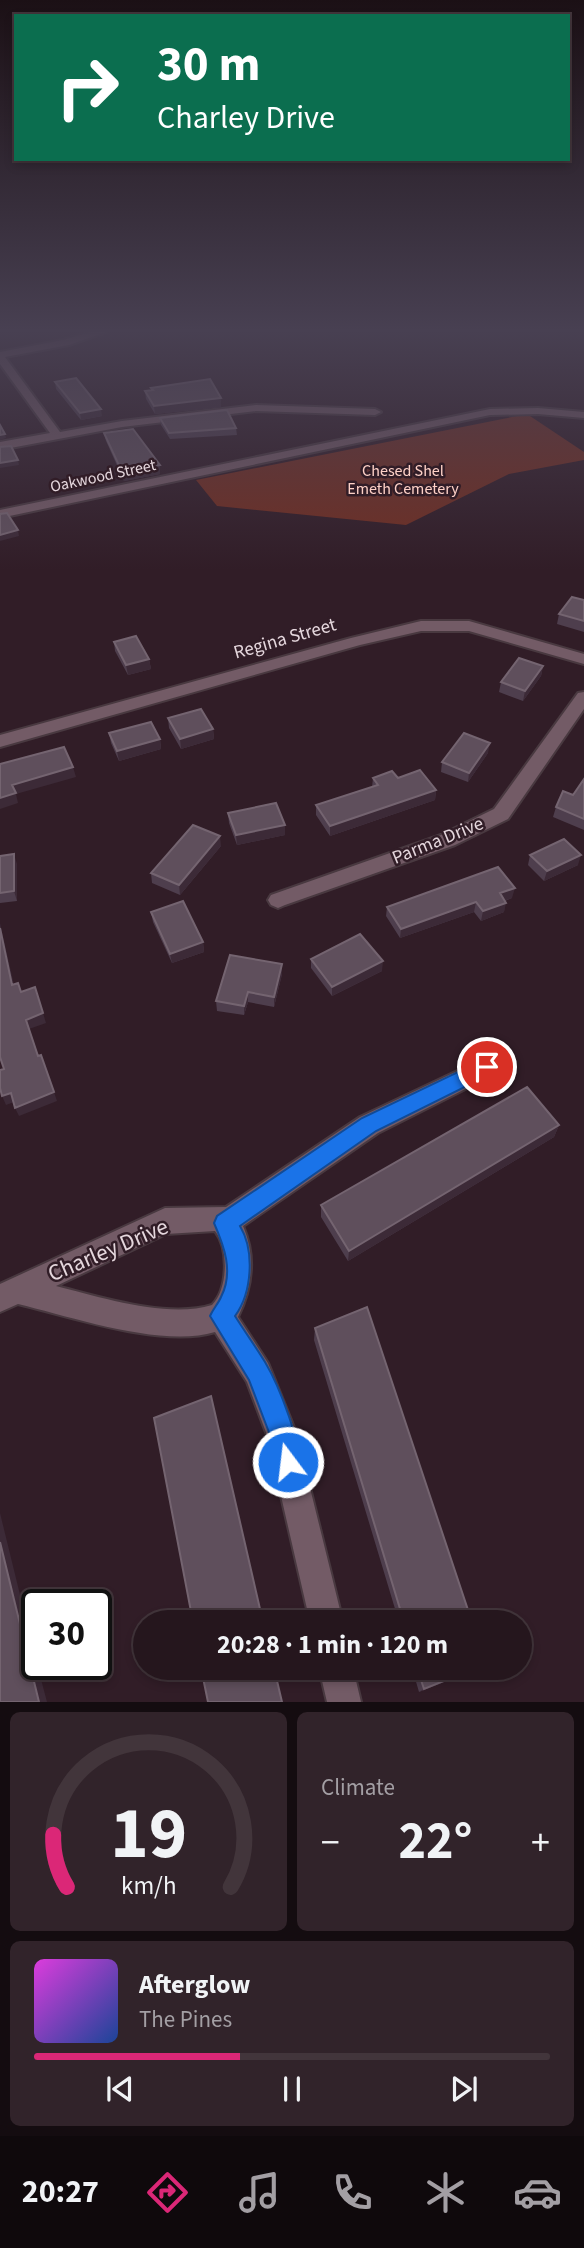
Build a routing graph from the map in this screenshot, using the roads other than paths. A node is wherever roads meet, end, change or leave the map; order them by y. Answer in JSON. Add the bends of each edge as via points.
{"nodes":[{"id":1,"x":40,"y":411,"type":"edge"},
{"id":2,"x":227,"y":411,"type":"edge"},
{"id":3,"x":358,"y":411,"type":"edge"},
{"id":4,"x":518,"y":411,"type":"edge"},
{"id":5,"x":543,"y":411,"type":"edge"},
{"id":6,"x":375,"y":412,"type":"dead end"},
{"id":7,"x":584,"y":415,"type":"edge"},
{"id":8,"x":57,"y":435,"type":"junction"},
{"id":9,"x":0,"y":446,"type":"edge"},
{"id":10,"x":0,"y":514,"type":"edge"},
{"id":11,"x":584,"y":659,"type":"edge"},
{"id":12,"x":584,"y":697,"type":"edge"},
{"id":13,"x":0,"y":741,"type":"edge"},
{"id":14,"x":278,"y":900,"type":"dead end"},
{"id":15,"x":487,"y":1067,"type":"dead end"},
{"id":16,"x":225,"y":1223,"type":"junction"},
{"id":17,"x":9,"y":1294,"type":"edge"},
{"id":18,"x":221,"y":1316,"type":"junction"},
{"id":19,"x":323,"y":1610,"type":"edge"},
{"id":20,"x":339,"y":1680,"type":"edge"},
{"id":21,"x":344,"y":1702,"type":"edge"}],
"edges":[{"from":1,"to":8,"type":"street"},
{"from":2,"to":8,"type":"street"},
{"from":3,"to":6,"type":"street"},
{"from":4,"to":10,"type":"street","name":"Oakwood Street","via":[[490,412]]},
{"from":5,"to":7,"type":"street","name":"Oakwood Street"},
{"from":8,"to":9,"type":"street"},
{"from":11,"to":13,"type":"street","name":"Regina Street","via":[[469,626],[421,626]]},
{"from":12,"to":14,"type":"street","name":"Parma Drive","via":[[501,814],[448,840]]},
{"from":15,"to":16,"type":"street","via":[[369,1125]]},
{"from":16,"to":17,"type":"street","name":"Charley Drive","via":[[221,1218],[165,1221]]},
{"from":16,"to":18,"type":"street","via":[[234,1236],[239,1272],[232,1301]]},
{"from":17,"to":18,"type":"street","name":"Charley Drive","via":[[65,1300],[138,1318],[200,1323]]},
{"from":18,"to":19,"type":"street","via":[[258,1373],[282,1435]]},
{"from":20,"to":21,"type":"street"}]}
